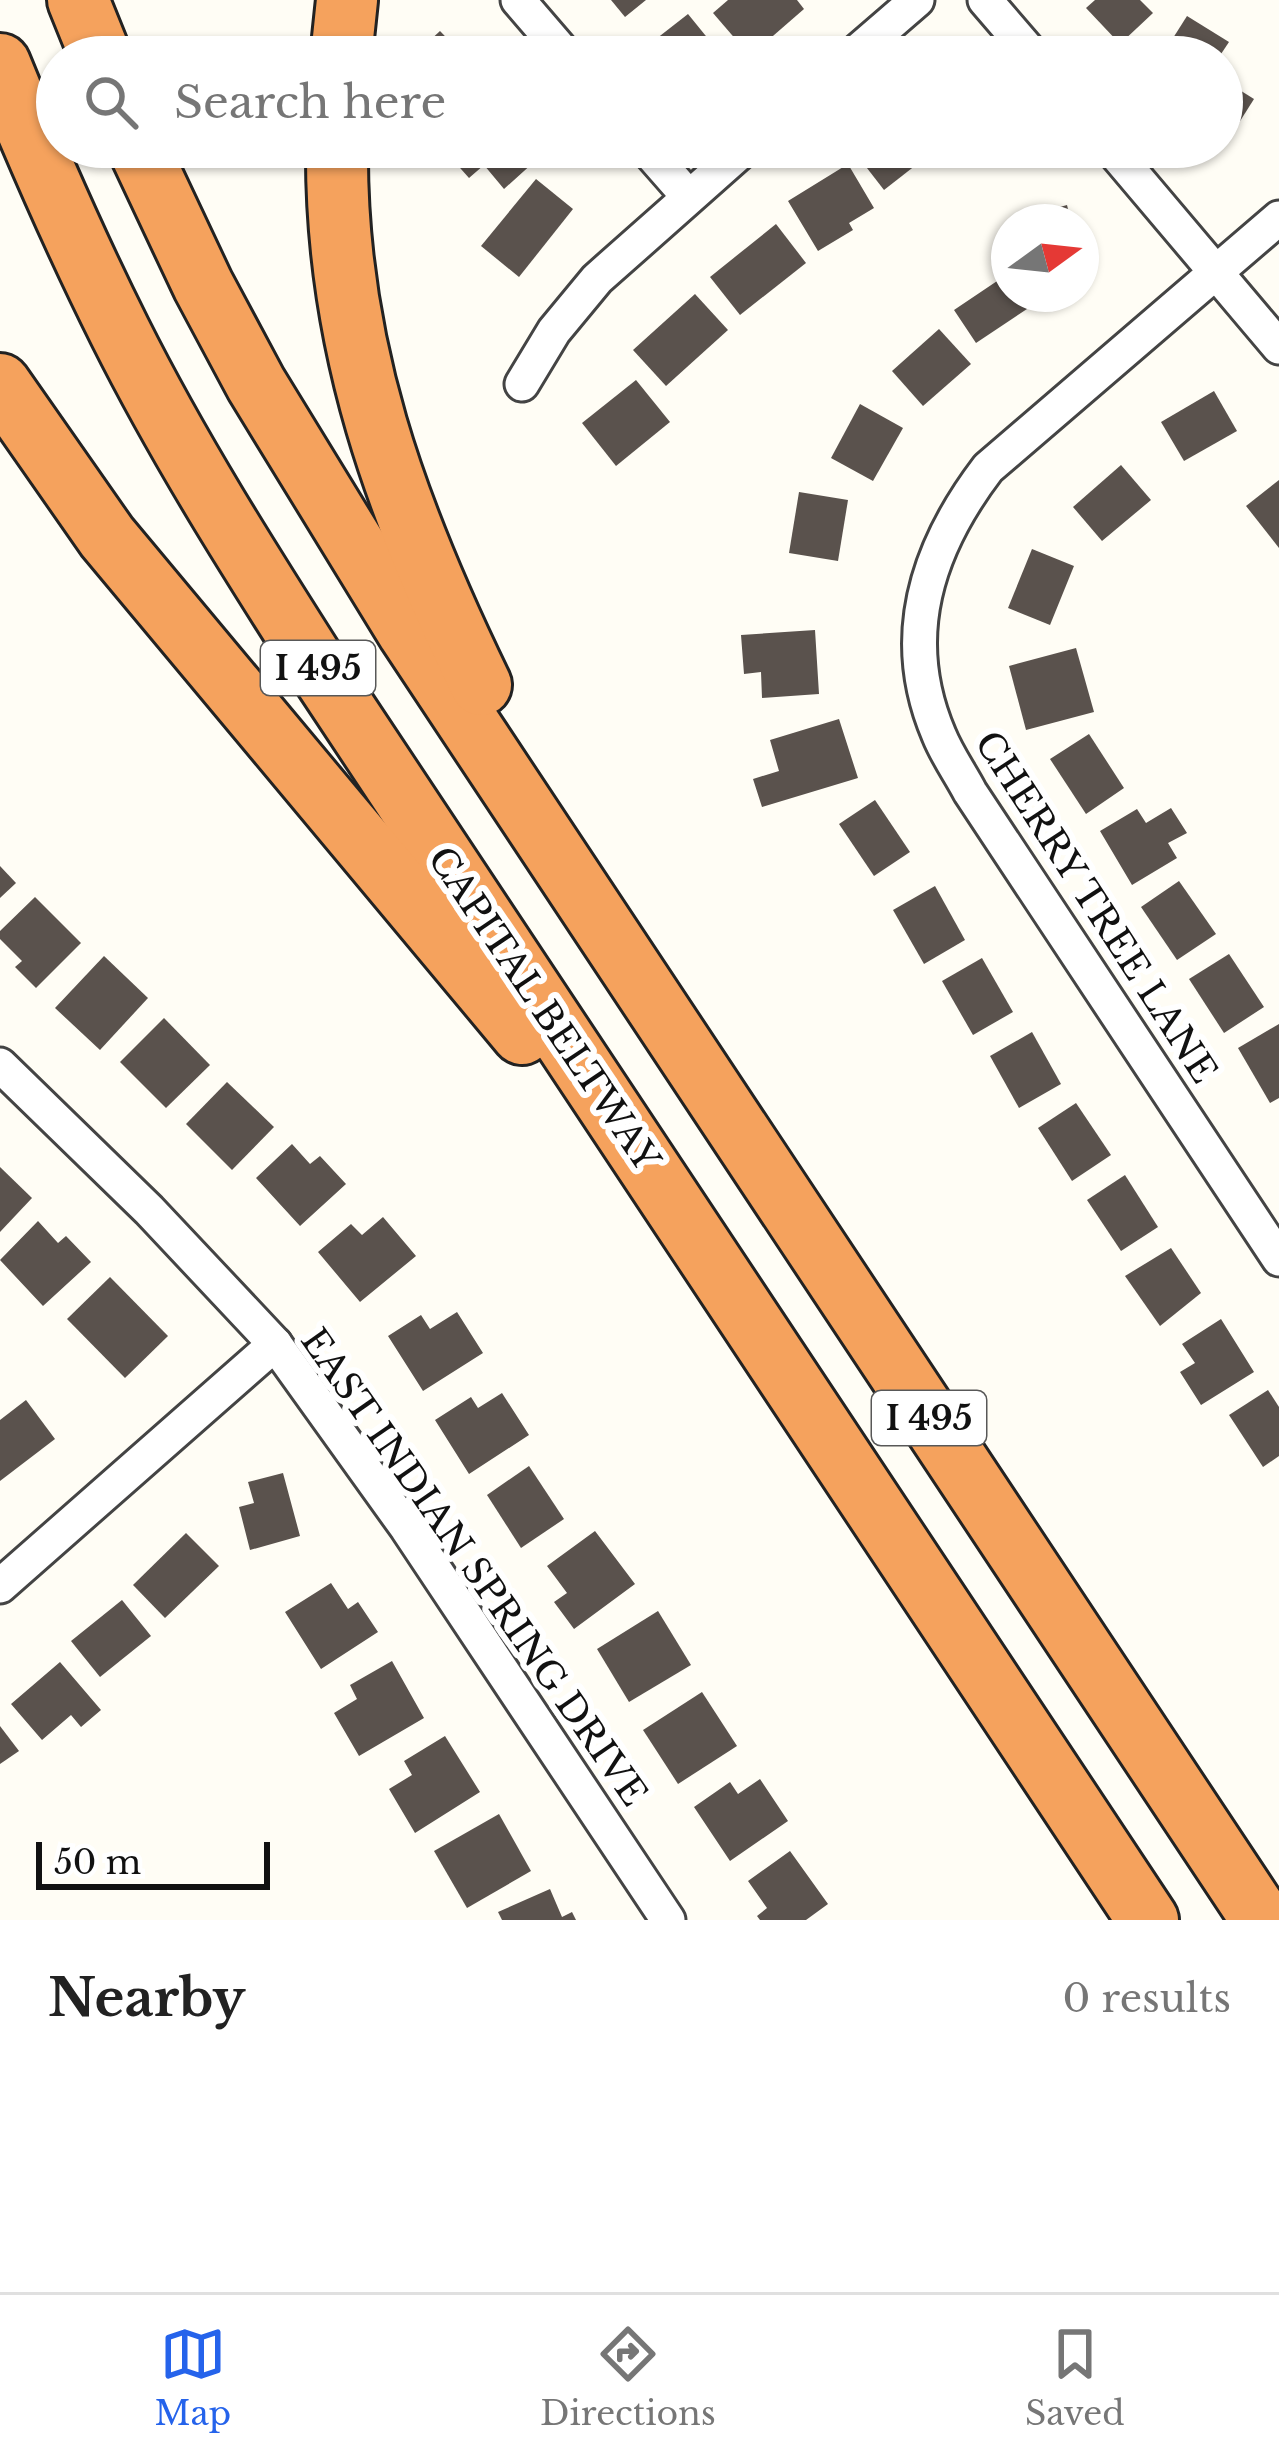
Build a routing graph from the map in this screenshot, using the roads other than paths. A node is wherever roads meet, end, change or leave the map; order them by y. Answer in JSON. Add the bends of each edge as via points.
{"nodes":[{"id":1,"x":78,"y":0,"type":"edge"},
{"id":2,"x":347,"y":0,"type":"edge"},
{"id":3,"x":518,"y":0,"type":"edge"},
{"id":4,"x":917,"y":0,"type":"edge"},
{"id":5,"x":985,"y":0,"type":"edge"},
{"id":6,"x":92,"y":36,"type":"edge"},
{"id":7,"x":343,"y":36,"type":"edge"},
{"id":8,"x":549,"y":36,"type":"edge"},
{"id":9,"x":875,"y":36,"type":"edge"},
{"id":10,"x":1016,"y":36,"type":"edge"},
{"id":11,"x":0,"y":64,"type":"edge"},
{"id":12,"x":36,"y":153,"type":"edge"},
{"id":13,"x":42,"y":168,"type":"edge"},
{"id":14,"x":148,"y":168,"type":"edge"},
{"id":15,"x":337,"y":168,"type":"edge"},
{"id":16,"x":663,"y":168,"type":"edge"},
{"id":17,"x":721,"y":168,"type":"edge"},
{"id":18,"x":1129,"y":168,"type":"edge"},
{"id":19,"x":688,"y":196,"type":"junction"},
{"id":20,"x":1279,"y":218,"type":"edge"},
{"id":21,"x":1216,"y":271,"type":"junction"},
{"id":22,"x":1279,"y":346,"type":"edge"},
{"id":23,"x":522,"y":383,"type":"dead end"},
{"id":24,"x":0,"y":385,"type":"edge"},
{"id":25,"x":596,"y":916,"type":"junction"},
{"id":26,"x":0,"y":1065,"type":"edge"},
{"id":27,"x":696,"y":1239,"type":"junction"},
{"id":28,"x":1279,"y":1259,"type":"edge"},
{"id":29,"x":275,"y":1344,"type":"junction"},
{"id":30,"x":0,"y":1585,"type":"edge"},
{"id":31,"x":668,"y":1920,"type":"edge"},
{"id":32,"x":1148,"y":1920,"type":"edge"},
{"id":33,"x":1262,"y":1920,"type":"edge"}],
"edges":[{"from":1,"to":6,"type":"highway"},
{"from":2,"to":7,"type":"highway"},
{"from":3,"to":8,"type":"street"},
{"from":4,"to":9,"type":"street"},
{"from":5,"to":10,"type":"street"},
{"from":11,"to":12,"type":"highway","name":"CAPITAL BELTWAY","number":"I 495"},
{"from":13,"to":27,"type":"highway","name":"CAPITAL BELTWAY","number":"I 495","via":[[122,336],[227,524]]},
{"from":14,"to":25,"type":"highway","number":"I 495","via":[[256,384]]},
{"from":15,"to":25,"type":"highway","via":[[345,284],[379,439],[428,577]]},
{"from":16,"to":19,"type":"street"},
{"from":17,"to":19,"type":"street"},
{"from":18,"to":21,"type":"street"},
{"from":19,"to":23,"type":"street","via":[[597,279]]},
{"from":20,"to":21,"type":"street","name":"CHERRY TREE LANE"},
{"from":21,"to":22,"type":"street"},
{"from":21,"to":28,"type":"street","name":"CHERRY TREE LANE","via":[[988,468],[938,547],[920,632],[938,735],[970,792]]},
{"from":24,"to":27,"type":"highway","via":[[107,538]]},
{"from":25,"to":33,"type":"highway","number":"I 495"},
{"from":26,"to":29,"type":"street","name":"EAST INDIAN SPRING DRIVE"},
{"from":27,"to":32,"type":"highway","name":"CAPITAL BELTWAY","number":"I 495"},
{"from":29,"to":30,"type":"street"},
{"from":29,"to":31,"type":"street","name":"EAST INDIAN SPRING DRIVE"}]}
